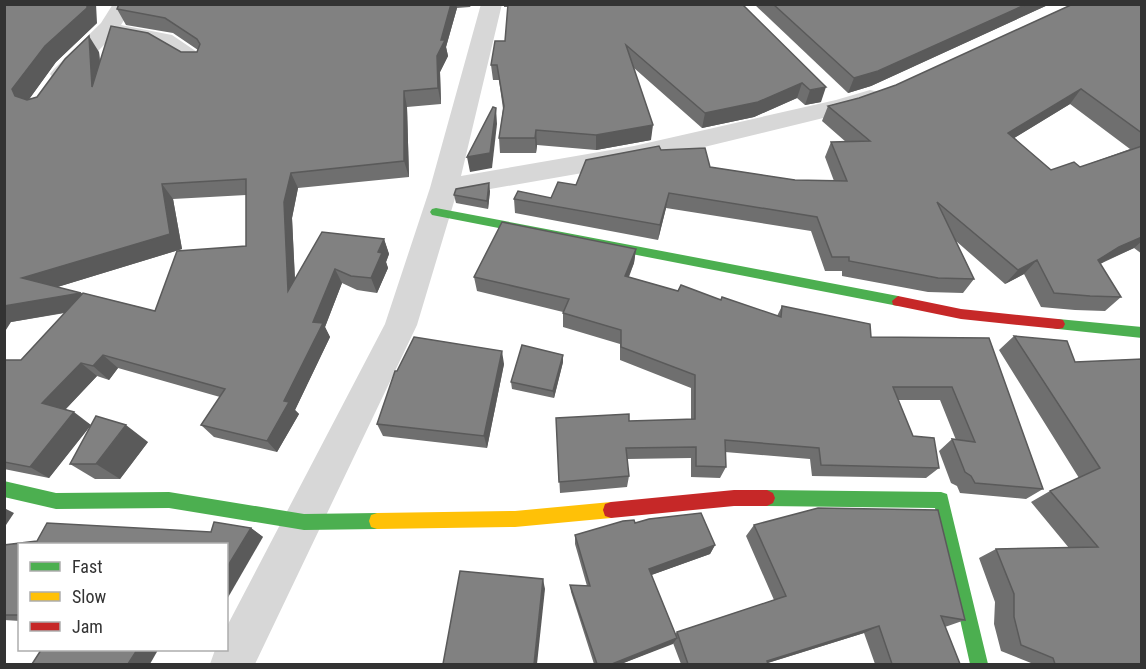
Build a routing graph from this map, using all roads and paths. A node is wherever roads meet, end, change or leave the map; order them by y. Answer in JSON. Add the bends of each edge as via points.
{"nodes":[{"id":1,"x":124,"y":4,"type":"edge"},
{"id":2,"x":492,"y":4,"type":"edge"},
{"id":3,"x":109,"y":27,"type":"junction"},
{"id":4,"x":195,"y":61,"type":"edge"},
{"id":5,"x":52,"y":87,"type":"edge"},
{"id":6,"x":891,"y":88,"type":"edge"},
{"id":7,"x":440,"y":200,"type":"junction"},
{"id":8,"x":1142,"y":333,"type":"edge"},
{"id":9,"x":4,"y":489,"type":"edge"},
{"id":10,"x":304,"y":522,"type":"junction"},
{"id":11,"x":232,"y":664,"type":"edge"},
{"id":12,"x":979,"y":664,"type":"edge"}],
"edges":[{"from":1,"to":3,"type":"street"},
{"from":2,"to":7,"type":"street"},
{"from":3,"to":4,"type":"street","via":[[124,34],[164,39]]},
{"from":3,"to":5,"type":"street"},
{"from":6,"to":7,"type":"street","via":[[834,98],[634,154]]},
{"from":7,"to":8,"type":"street","via":[[592,240],[961,315]]},
{"from":7,"to":10,"type":"street","via":[[401,325]]},
{"from":9,"to":10,"type":"street","via":[[56,501],[169,500]]},
{"from":10,"to":11,"type":"street"},
{"from":10,"to":12,"type":"street","via":[[515,519],[734,498],[941,500]]}]}
